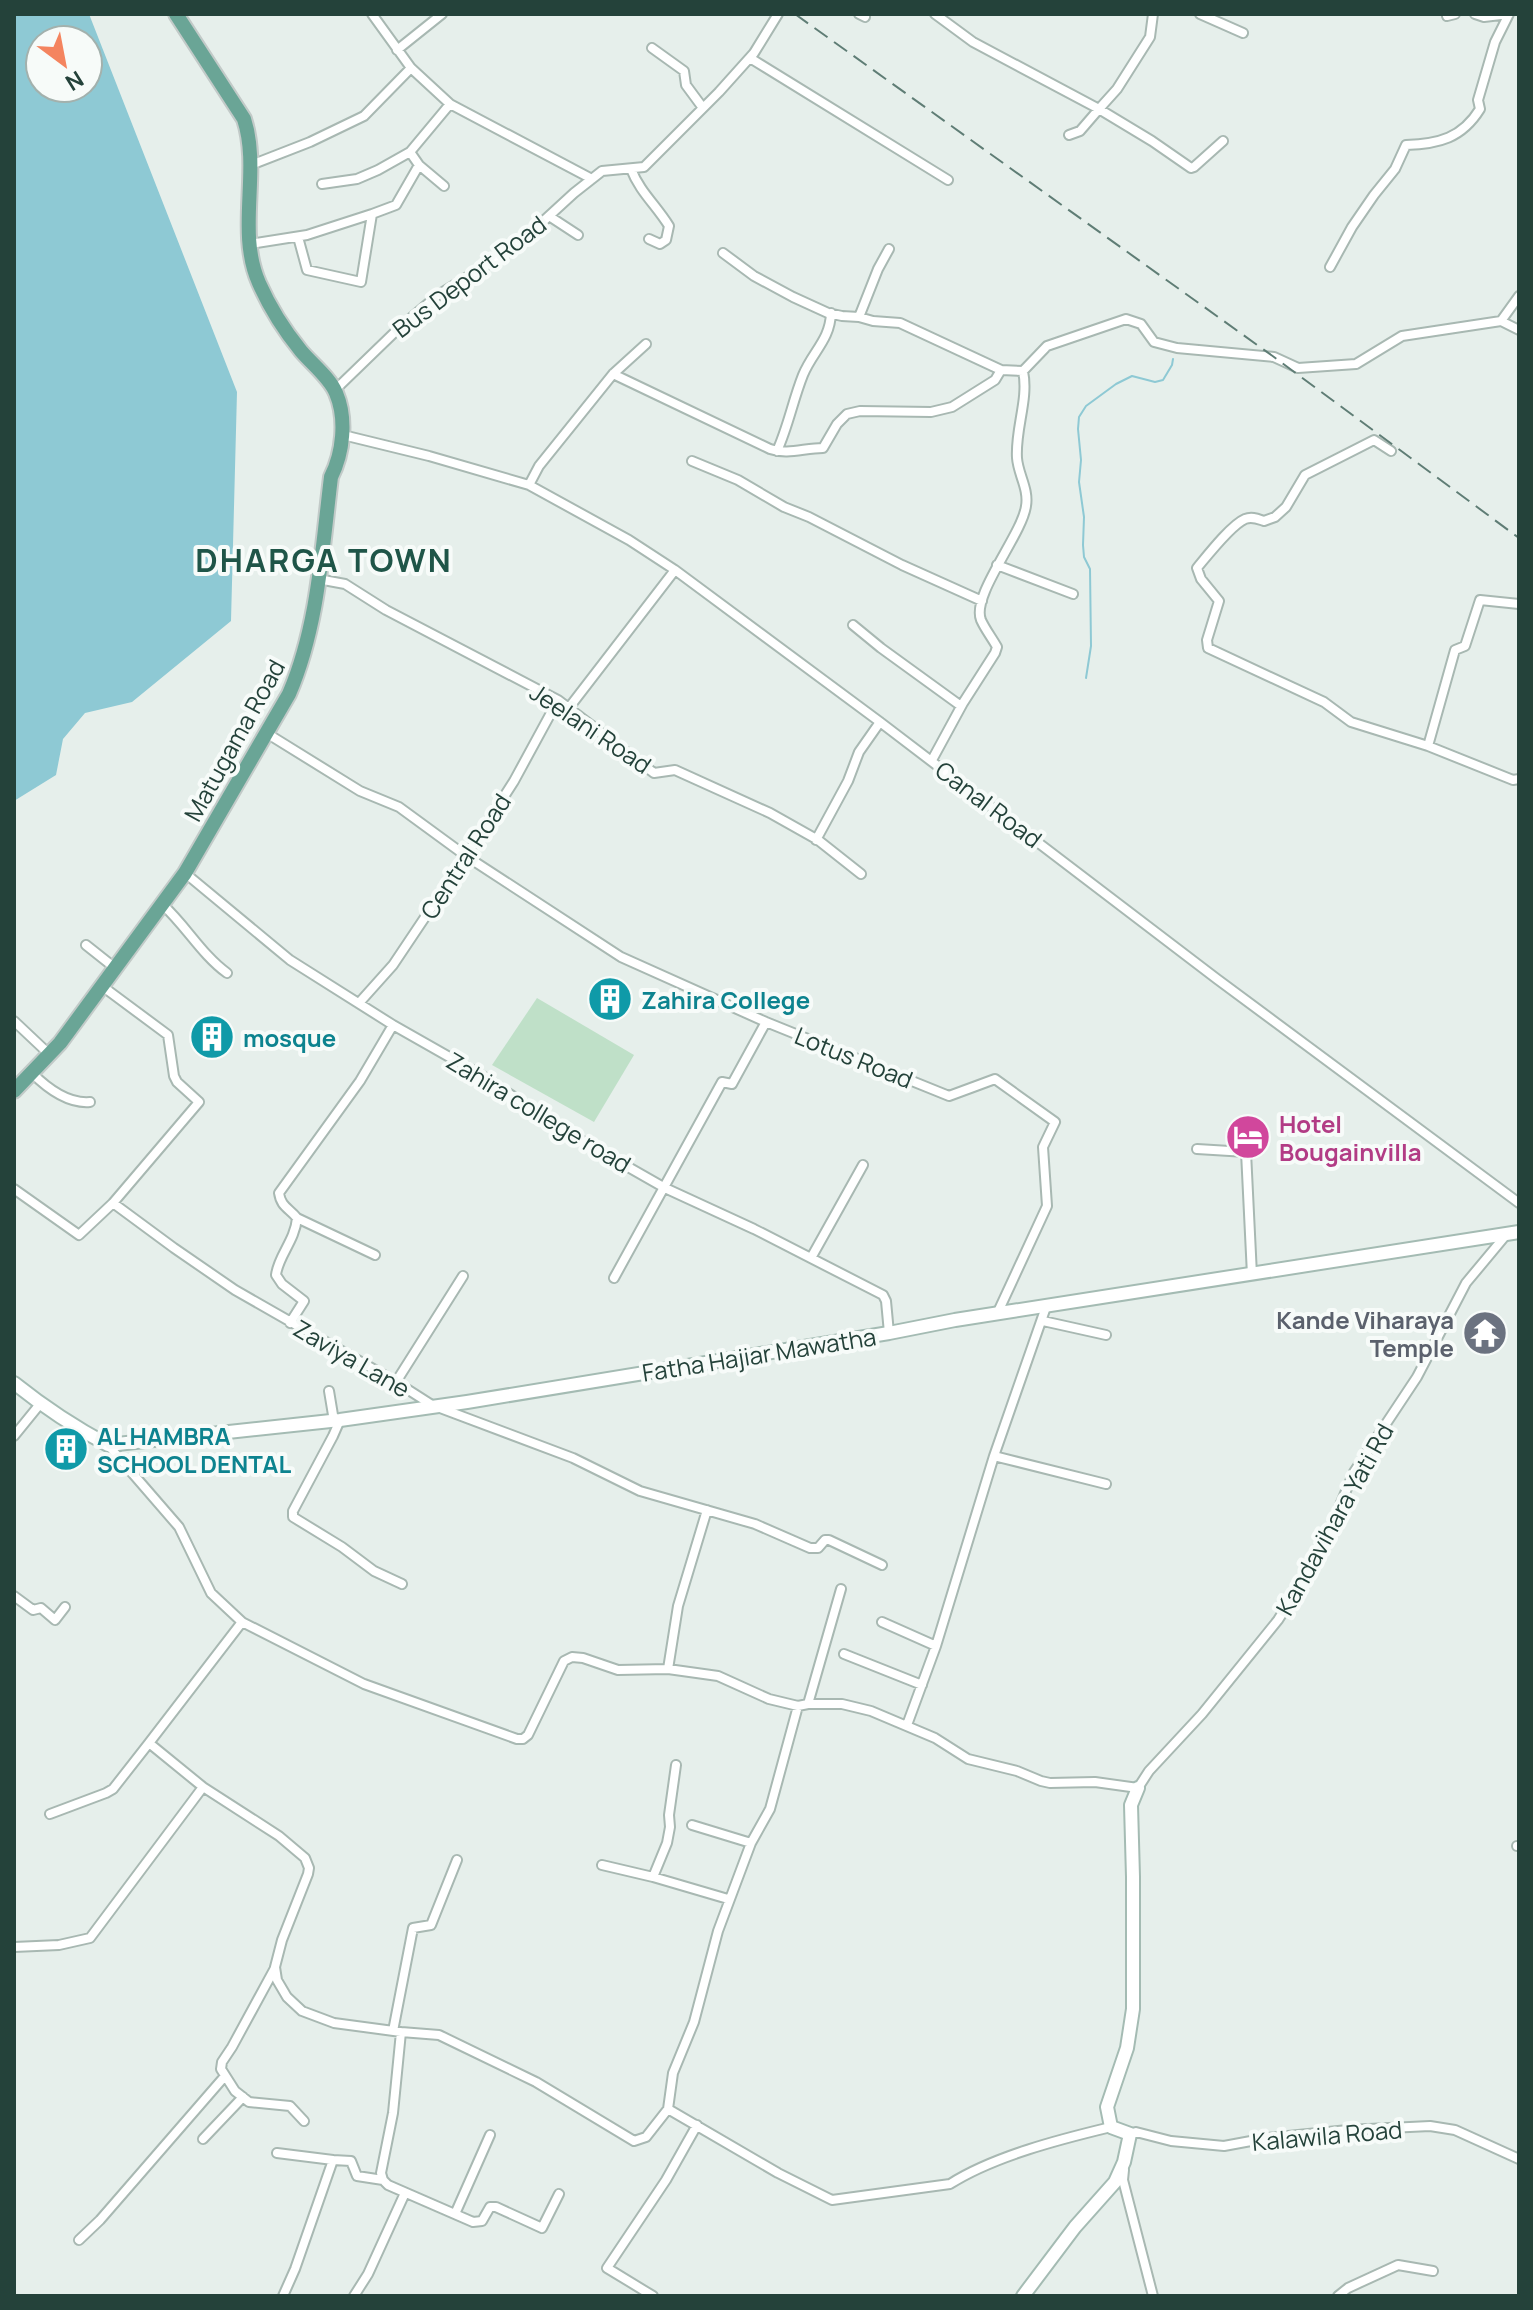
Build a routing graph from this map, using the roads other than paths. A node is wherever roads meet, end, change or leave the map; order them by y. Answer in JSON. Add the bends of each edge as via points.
{"nodes":[{"id":1,"x":176,"y":14,"type":"edge"},
{"id":2,"x":372,"y":14,"type":"edge"},
{"id":3,"x":442,"y":14,"type":"edge"},
{"id":4,"x":778,"y":14,"type":"edge"},
{"id":5,"x":935,"y":14,"type":"edge"},
{"id":6,"x":1153,"y":14,"type":"edge"},
{"id":7,"x":1200,"y":14,"type":"edge"},
{"id":8,"x":1475,"y":14,"type":"edge"},
{"id":9,"x":1509,"y":14,"type":"edge"},
{"id":10,"x":1243,"y":33,"type":"dead end"},
{"id":11,"x":652,"y":48,"type":"dead end"},
{"id":12,"x":397,"y":50,"type":"junction"},
{"id":13,"x":750,"y":58,"type":"junction"},
{"id":14,"x":411,"y":68,"type":"junction"},
{"id":15,"x":450,"y":104,"type":"junction"},
{"id":16,"x":703,"y":108,"type":"junction"},
{"id":17,"x":1099,"y":109,"type":"junction"},
{"id":18,"x":1069,"y":135,"type":"dead end"},
{"id":19,"x":1223,"y":141,"type":"dead end"},
{"id":20,"x":410,"y":152,"type":"junction"},
{"id":21,"x":251,"y":165,"type":"junction"},
{"id":22,"x":419,"y":165,"type":"junction"},
{"id":23,"x":631,"y":169,"type":"junction"},
{"id":24,"x":592,"y":179,"type":"junction"},
{"id":25,"x":948,"y":180,"type":"dead end"},
{"id":26,"x":322,"y":184,"type":"dead end"},
{"id":27,"x":444,"y":186,"type":"dead end"},
{"id":28,"x":372,"y":214,"type":"junction"},
{"id":29,"x":549,"y":216,"type":"junction"},
{"id":30,"x":578,"y":235,"type":"dead end"},
{"id":31,"x":298,"y":237,"type":"junction"},
{"id":32,"x":649,"y":239,"type":"dead end"},
{"id":33,"x":250,"y":244,"type":"junction"},
{"id":34,"x":889,"y":249,"type":"dead end"},
{"id":35,"x":723,"y":253,"type":"dead end"},
{"id":36,"x":1330,"y":267,"type":"dead end"},
{"id":37,"x":1519,"y":296,"type":"edge"},
{"id":38,"x":831,"y":313,"type":"junction"},
{"id":39,"x":859,"y":317,"type":"junction"},
{"id":40,"x":1501,"y":321,"type":"junction"},
{"id":41,"x":1519,"y":330,"type":"edge"},
{"id":42,"x":646,"y":344,"type":"dead end"},
{"id":43,"x":1001,"y":370,"type":"junction"},
{"id":44,"x":1023,"y":371,"type":"junction"},
{"id":45,"x":613,"y":374,"type":"junction"},
{"id":46,"x":335,"y":390,"type":"junction"},
{"id":47,"x":343,"y":435,"type":"junction"},
{"id":48,"x":777,"y":451,"type":"junction"},
{"id":49,"x":1391,"y":451,"type":"dead end"},
{"id":50,"x":692,"y":461,"type":"dead end"},
{"id":51,"x":529,"y":485,"type":"junction"},
{"id":52,"x":997,"y":565,"type":"junction"},
{"id":53,"x":675,"y":570,"type":"junction"},
{"id":54,"x":318,"y":579,"type":"junction"},
{"id":55,"x":1073,"y":594,"type":"dead end"},
{"id":56,"x":982,"y":601,"type":"junction"},
{"id":57,"x":1519,"y":604,"type":"edge"},
{"id":58,"x":853,"y":625,"type":"dead end"},
{"id":59,"x":558,"y":700,"type":"junction"},
{"id":60,"x":961,"y":706,"type":"junction"},
{"id":61,"x":568,"y":709,"type":"junction"},
{"id":62,"x":880,"y":722,"type":"junction"},
{"id":63,"x":268,"y":734,"type":"junction"},
{"id":64,"x":1428,"y":746,"type":"junction"},
{"id":65,"x":932,"y":760,"type":"junction"},
{"id":66,"x":1519,"y":779,"type":"edge"},
{"id":67,"x":816,"y":840,"type":"junction"},
{"id":68,"x":466,"y":856,"type":"junction"},
{"id":69,"x":185,"y":873,"type":"junction"},
{"id":70,"x":861,"y":874,"type":"dead end"},
{"id":71,"x":163,"y":905,"type":"junction"},
{"id":72,"x":86,"y":945,"type":"dead end"},
{"id":73,"x":115,"y":968,"type":"junction"},
{"id":74,"x":227,"y":973,"type":"dead end"},
{"id":75,"x":102,"y":986,"type":"junction"},
{"id":76,"x":359,"y":1003,"type":"junction"},
{"id":77,"x":14,"y":1021,"type":"edge"},
{"id":78,"x":766,"y":1022,"type":"junction"},
{"id":79,"x":393,"y":1025,"type":"junction"},
{"id":80,"x":49,"y":1054,"type":"junction"},
{"id":81,"x":32,"y":1073,"type":"junction"},
{"id":82,"x":14,"y":1091,"type":"edge"},
{"id":83,"x":90,"y":1102,"type":"dead end"},
{"id":84,"x":1197,"y":1149,"type":"dead end"},
{"id":85,"x":863,"y":1165,"type":"dead end"},
{"id":86,"x":665,"y":1188,"type":"junction"},
{"id":87,"x":14,"y":1189,"type":"edge"},
{"id":88,"x":113,"y":1203,"type":"junction"},
{"id":89,"x":1519,"y":1203,"type":"edge"},
{"id":90,"x":297,"y":1218,"type":"junction"},
{"id":91,"x":1513,"y":1234,"type":"edge"},
{"id":92,"x":375,"y":1255,"type":"dead end"},
{"id":93,"x":811,"y":1258,"type":"junction"},
{"id":94,"x":1252,"y":1275,"type":"junction"},
{"id":95,"x":463,"y":1276,"type":"dead end"},
{"id":96,"x":614,"y":1278,"type":"dead end"},
{"id":97,"x":1046,"y":1307,"type":"junction"},
{"id":98,"x":997,"y":1315,"type":"junction"},
{"id":99,"x":1043,"y":1321,"type":"junction"},
{"id":100,"x":290,"y":1323,"type":"junction"},
{"id":101,"x":889,"y":1333,"type":"junction"},
{"id":102,"x":1106,"y":1335,"type":"dead end"},
{"id":103,"x":396,"y":1382,"type":"junction"},
{"id":104,"x":14,"y":1383,"type":"edge"},
{"id":105,"x":329,"y":1391,"type":"dead end"},
{"id":106,"x":40,"y":1404,"type":"junction"},
{"id":107,"x":432,"y":1405,"type":"junction"},
{"id":108,"x":337,"y":1420,"type":"junction"},
{"id":109,"x":14,"y":1436,"type":"edge"},
{"id":110,"x":108,"y":1445,"type":"junction"},
{"id":111,"x":994,"y":1456,"type":"junction"},
{"id":112,"x":1106,"y":1484,"type":"dead end"},
{"id":113,"x":707,"y":1510,"type":"junction"},
{"id":114,"x":882,"y":1565,"type":"dead end"},
{"id":115,"x":402,"y":1584,"type":"dead end"},
{"id":116,"x":841,"y":1589,"type":"dead end"},
{"id":117,"x":14,"y":1596,"type":"edge"},
{"id":118,"x":65,"y":1607,"type":"dead end"},
{"id":119,"x":242,"y":1622,"type":"junction"},
{"id":120,"x":882,"y":1622,"type":"dead end"},
{"id":121,"x":936,"y":1646,"type":"junction"},
{"id":122,"x":844,"y":1654,"type":"dead end"},
{"id":123,"x":668,"y":1669,"type":"junction"},
{"id":124,"x":922,"y":1685,"type":"junction"},
{"id":125,"x":803,"y":1705,"type":"junction"},
{"id":126,"x":907,"y":1725,"type":"junction"},
{"id":127,"x":149,"y":1743,"type":"junction"},
{"id":128,"x":676,"y":1765,"type":"dead end"},
{"id":129,"x":203,"y":1787,"type":"junction"},
{"id":130,"x":1138,"y":1788,"type":"junction"},
{"id":131,"x":50,"y":1814,"type":"dead end"},
{"id":132,"x":692,"y":1825,"type":"dead end"},
{"id":133,"x":751,"y":1843,"type":"junction"},
{"id":134,"x":457,"y":1860,"type":"dead end"},
{"id":135,"x":602,"y":1865,"type":"dead end"},
{"id":136,"x":653,"y":1877,"type":"junction"},
{"id":137,"x":728,"y":1899,"type":"junction"},
{"id":138,"x":14,"y":1947,"type":"edge"},
{"id":139,"x":275,"y":1967,"type":"junction"},
{"id":140,"x":397,"y":2032,"type":"junction"},
{"id":141,"x":225,"y":2076,"type":"junction"},
{"id":142,"x":243,"y":2097,"type":"junction"},
{"id":143,"x":668,"y":2109,"type":"junction"},
{"id":144,"x":304,"y":2121,"type":"dead end"},
{"id":145,"x":697,"y":2125,"type":"junction"},
{"id":146,"x":1111,"y":2127,"type":"junction"},
{"id":147,"x":1130,"y":2134,"type":"junction"},
{"id":148,"x":490,"y":2135,"type":"dead end"},
{"id":149,"x":203,"y":2139,"type":"dead end"},
{"id":150,"x":277,"y":2153,"type":"dead end"},
{"id":151,"x":1519,"y":2159,"type":"edge"},
{"id":152,"x":333,"y":2160,"type":"junction"},
{"id":153,"x":1124,"y":2162,"type":"junction"},
{"id":154,"x":383,"y":2180,"type":"junction"},
{"id":155,"x":405,"y":2193,"type":"junction"},
{"id":156,"x":559,"y":2194,"type":"dead end"},
{"id":157,"x":455,"y":2214,"type":"junction"},
{"id":158,"x":79,"y":2240,"type":"dead end"},
{"id":159,"x":1433,"y":2271,"type":"dead end"},
{"id":160,"x":283,"y":2296,"type":"edge"},
{"id":161,"x":354,"y":2296,"type":"edge"},
{"id":162,"x":653,"y":2296,"type":"edge"},
{"id":163,"x":1023,"y":2296,"type":"edge"},
{"id":164,"x":1153,"y":2296,"type":"edge"},
{"id":165,"x":1338,"y":2296,"type":"edge"}],
"edges":[{"from":1,"to":21,"type":"main road","name":"Matugama Road","via":[[244,119]]},
{"from":2,"to":12,"type":"street"},
{"from":3,"to":12,"type":"street"},
{"from":4,"to":13,"type":"street","name":"Bus Deport Road"},
{"from":5,"to":17,"type":"street","via":[[973,42]]},
{"from":6,"to":17,"type":"street","via":[[1150,37]]},
{"from":7,"to":10,"type":"street"},
{"from":8,"to":9,"type":"street"},
{"from":9,"to":36,"type":"street","via":[[1495,42],[1480,109],[1470,124],[1440,140],[1406,145]]},
{"from":11,"to":16,"type":"street","via":[[684,71],[686,85]]},
{"from":12,"to":14,"type":"street"},
{"from":13,"to":16,"type":"street","name":"Bus Deport Road"},
{"from":13,"to":25,"type":"street"},
{"from":14,"to":15,"type":"street"},
{"from":14,"to":21,"type":"street","via":[[364,116]]},
{"from":15,"to":20,"type":"street"},
{"from":15,"to":24,"type":"street"},
{"from":16,"to":23,"type":"street","name":"Bus Deport Road","via":[[644,167]]},
{"from":17,"to":18,"type":"street","via":[[1080,131]]},
{"from":17,"to":19,"type":"street","via":[[1191,168]]},
{"from":20,"to":22,"type":"street"},
{"from":20,"to":26,"type":"street","via":[[357,179]]},
{"from":21,"to":33,"type":"main road","name":"Matugama Road"},
{"from":22,"to":27,"type":"street"},
{"from":22,"to":28,"type":"street","via":[[396,205]]},
{"from":23,"to":24,"type":"street","name":"Bus Deport Road","via":[[602,171]]},
{"from":23,"to":32,"type":"street","via":[[669,226],[660,244]]},
{"from":24,"to":29,"type":"street","name":"Bus Deport Road"},
{"from":28,"to":31,"type":"street"},
{"from":28,"to":31,"type":"street","via":[[361,282],[307,270]]},
{"from":29,"to":30,"type":"street"},
{"from":29,"to":46,"type":"street","name":"Bus Deport Road","via":[[513,249],[438,295]]},
{"from":31,"to":33,"type":"street"},
{"from":33,"to":46,"type":"main road","name":"Matugama Road","via":[[257,279],[282,326]]},
{"from":34,"to":39,"type":"street"},
{"from":35,"to":38,"type":"street","via":[[767,283]]},
{"from":37,"to":40,"type":"street"},
{"from":38,"to":39,"type":"street"},
{"from":38,"to":48,"type":"street","via":[[826,339],[803,375]]},
{"from":39,"to":43,"type":"street","via":[[900,323]]},
{"from":40,"to":41,"type":"street"},
{"from":40,"to":44,"type":"street","via":[[1402,336],[1356,364],[1298,368],[1274,357],[1154,342],[1141,324],[1126,319],[1047,346]]},
{"from":42,"to":45,"type":"street"},
{"from":43,"to":44,"type":"street"},
{"from":43,"to":48,"type":"street","via":[[995,380],[952,407],[847,414],[823,448]]},
{"from":44,"to":52,"type":"street","via":[[1016,454],[1027,505]]},
{"from":45,"to":48,"type":"street"},
{"from":45,"to":51,"type":"street"},
{"from":46,"to":47,"type":"main road","name":"Matugama Road"},
{"from":47,"to":51,"type":"street","name":"Canal Road"},
{"from":47,"to":54,"type":"main road","name":"Matugama Road","via":[[331,477]]},
{"from":49,"to":64,"type":"street","via":[[1374,440],[1305,475],[1275,517],[1243,519],[1197,568],[1219,601],[1208,648],[1324,702],[1351,722]]},
{"from":50,"to":56,"type":"street"},
{"from":51,"to":53,"type":"street","name":"Canal Road"},
{"from":52,"to":55,"type":"street"},
{"from":52,"to":56,"type":"street"},
{"from":53,"to":61,"type":"street"},
{"from":53,"to":62,"type":"street","name":"Canal Road"},
{"from":54,"to":59,"type":"street","name":"Jeelani Road","via":[[345,584]]},
{"from":54,"to":63,"type":"main road","name":"Matugama Road","via":[[303,663]]},
{"from":56,"to":60,"type":"street","via":[[980,618],[997,647]]},
{"from":57,"to":64,"type":"street","via":[[1480,600],[1465,646],[1455,650]]},
{"from":58,"to":60,"type":"street"},
{"from":59,"to":61,"type":"street","name":"Jeelani Road"},
{"from":59,"to":68,"type":"street","name":"Central Road"},
{"from":60,"to":65,"type":"street"},
{"from":61,"to":67,"type":"street","name":"Jeelani Road","via":[[654,773],[675,770]]},
{"from":62,"to":65,"type":"street","name":"Canal Road"},
{"from":62,"to":67,"type":"street","via":[[859,752]]},
{"from":63,"to":68,"type":"street","name":"Lotus Road","via":[[360,791],[399,807]]},
{"from":63,"to":69,"type":"main road","name":"Matugama Road"},
{"from":64,"to":66,"type":"street"},
{"from":65,"to":89,"type":"street","name":"Canal Road"},
{"from":67,"to":70,"type":"street","name":"Jeelani Road"},
{"from":68,"to":76,"type":"street","name":"Central Road","via":[[393,965]]},
{"from":68,"to":78,"type":"street","name":"Lotus Road","via":[[621,957]]},
{"from":69,"to":71,"type":"main road","name":"Matugama Road"},
{"from":69,"to":76,"type":"street","name":"Zahira college road","via":[[290,960]]},
{"from":71,"to":73,"type":"main road","name":"Matugama Road"},
{"from":71,"to":74,"type":"street"},
{"from":72,"to":73,"type":"street"},
{"from":73,"to":75,"type":"main road","name":"Matugama Road"},
{"from":75,"to":80,"type":"main road","name":"Matugama Road"},
{"from":75,"to":88,"type":"street","via":[[168,1035],[174,1076],[199,1102]]},
{"from":76,"to":79,"type":"street","name":"Zahira college road"},
{"from":77,"to":80,"type":"street"},
{"from":78,"to":86,"type":"street","via":[[732,1084],[722,1082]]},
{"from":78,"to":98,"type":"street","name":"Lotus Road","via":[[949,1096],[995,1079],[1055,1122],[1043,1147],[1047,1206]]},
{"from":79,"to":86,"type":"street","name":"Zahira college road"},
{"from":79,"to":90,"type":"street","via":[[360,1081],[279,1193],[287,1211]]},
{"from":80,"to":81,"type":"main road","name":"Matugama Road"},
{"from":81,"to":82,"type":"main road","name":"Matugama Road"},
{"from":81,"to":83,"type":"street","via":[[55,1094]]},
{"from":84,"to":94,"type":"street","via":[[1246,1152]]},
{"from":85,"to":93,"type":"street"},
{"from":86,"to":93,"type":"street","name":"Zahira college road"},
{"from":86,"to":96,"type":"street"},
{"from":87,"to":88,"type":"street","via":[[79,1235]]},
{"from":88,"to":100,"type":"street","name":"Zaviya Lane"},
{"from":90,"to":92,"type":"street"},
{"from":90,"to":100,"type":"street","via":[[276,1275],[304,1301]]},
{"from":91,"to":94,"type":"street","name":"Fatha Hajiar Mawatha"},
{"from":91,"to":130,"type":"street","name":"Kandavihara Yati Rd","via":[[1466,1283],[1417,1377],[1354,1472],[1319,1555],[1278,1620]]},
{"from":93,"to":101,"type":"street","name":"Zahira college road","via":[[883,1295]]},
{"from":94,"to":97,"type":"street","name":"Fatha Hajiar Mawatha"},
{"from":95,"to":103,"type":"street"},
{"from":97,"to":98,"type":"street","name":"Fatha Hajiar Mawatha"},
{"from":97,"to":99,"type":"street"},
{"from":98,"to":101,"type":"street","name":"Fatha Hajiar Mawatha"},
{"from":99,"to":102,"type":"street"},
{"from":99,"to":111,"type":"street"},
{"from":100,"to":103,"type":"street","name":"Zaviya Lane"},
{"from":101,"to":107,"type":"street","name":"Fatha Hajiar Mawatha"},
{"from":103,"to":107,"type":"street","name":"Zaviya Lane"},
{"from":104,"to":106,"type":"street"},
{"from":105,"to":108,"type":"street"},
{"from":106,"to":109,"type":"street"},
{"from":106,"to":110,"type":"street"},
{"from":107,"to":108,"type":"street","name":"Fatha Hajiar Mawatha"},
{"from":107,"to":113,"type":"street","name":"Zaviya Lane","via":[[573,1458],[640,1491]]},
{"from":108,"to":110,"type":"street","name":"Fatha Hajiar Mawatha"},
{"from":108,"to":115,"type":"street","via":[[293,1517]]},
{"from":110,"to":119,"type":"street","via":[[179,1527],[211,1593]]},
{"from":111,"to":112,"type":"street"},
{"from":111,"to":121,"type":"street"},
{"from":113,"to":114,"type":"street","name":"Zaviya Lane","via":[[810,1548],[829,1540]]},
{"from":113,"to":123,"type":"street","via":[[678,1606]]},
{"from":116,"to":125,"type":"street"},
{"from":117,"to":118,"type":"street","via":[[55,1620]]},
{"from":119,"to":123,"type":"street","via":[[364,1684],[517,1739],[528,1735],[564,1661],[572,1657],[618,1670]]},
{"from":119,"to":127,"type":"street"},
{"from":120,"to":121,"type":"street"},
{"from":121,"to":124,"type":"street"},
{"from":122,"to":124,"type":"street"},
{"from":123,"to":125,"type":"street","via":[[718,1676],[769,1699]]},
{"from":124,"to":126,"type":"street"},
{"from":125,"to":126,"type":"street","via":[[842,1704]]},
{"from":125,"to":133,"type":"street","via":[[770,1809]]},
{"from":126,"to":130,"type":"street","via":[[968,1759],[1041,1781]]},
{"from":127,"to":129,"type":"street"},
{"from":127,"to":131,"type":"street","via":[[113,1789]]},
{"from":128,"to":136,"type":"street","via":[[667,1843]]},
{"from":129,"to":138,"type":"street","via":[[90,1938]]},
{"from":129,"to":139,"type":"street","via":[[279,1836],[309,1868]]},
{"from":130,"to":146,"type":"street","via":[[1131,1805],[1133,2009],[1127,2048],[1107,2107]]},
{"from":132,"to":133,"type":"street"},
{"from":133,"to":137,"type":"street"},
{"from":134,"to":140,"type":"street","via":[[431,1925],[413,1928]]},
{"from":135,"to":136,"type":"street"},
{"from":136,"to":137,"type":"street"},
{"from":137,"to":143,"type":"street","via":[[694,2022],[673,2073]]},
{"from":139,"to":140,"type":"street","via":[[287,1997],[302,2011],[334,2023]]},
{"from":139,"to":141,"type":"street","via":[[222,2062]]},
{"from":140,"to":143,"type":"street","via":[[439,2035],[536,2082],[634,2141],[646,2137]]},
{"from":140,"to":154,"type":"street"},
{"from":141,"to":142,"type":"street"},
{"from":141,"to":158,"type":"street"},
{"from":142,"to":144,"type":"street","via":[[290,2106]]},
{"from":142,"to":149,"type":"street"},
{"from":143,"to":145,"type":"street"},
{"from":145,"to":146,"type":"street","via":[[832,2200],[950,2184],[1053,2141]]},
{"from":145,"to":162,"type":"street","via":[[607,2268]]},
{"from":146,"to":147,"type":"street"},
{"from":147,"to":151,"type":"street","name":"Kalawila Road","via":[[1224,2146],[1430,2126],[1455,2130]]},
{"from":147,"to":153,"type":"street"},
{"from":148,"to":157,"type":"street"},
{"from":150,"to":152,"type":"street"},
{"from":152,"to":154,"type":"street","via":[[351,2161],[357,2176]]},
{"from":152,"to":160,"type":"street"},
{"from":153,"to":163,"type":"street","via":[[1115,2182]]},
{"from":153,"to":164,"type":"street","via":[[1123,2180]]},
{"from":154,"to":155,"type":"street"},
{"from":155,"to":157,"type":"street"},
{"from":155,"to":161,"type":"street"},
{"from":156,"to":157,"type":"street","via":[[542,2228],[496,2207],[490,2207],[479,2223]]},
{"from":159,"to":165,"type":"street","via":[[1398,2265]]}]}
